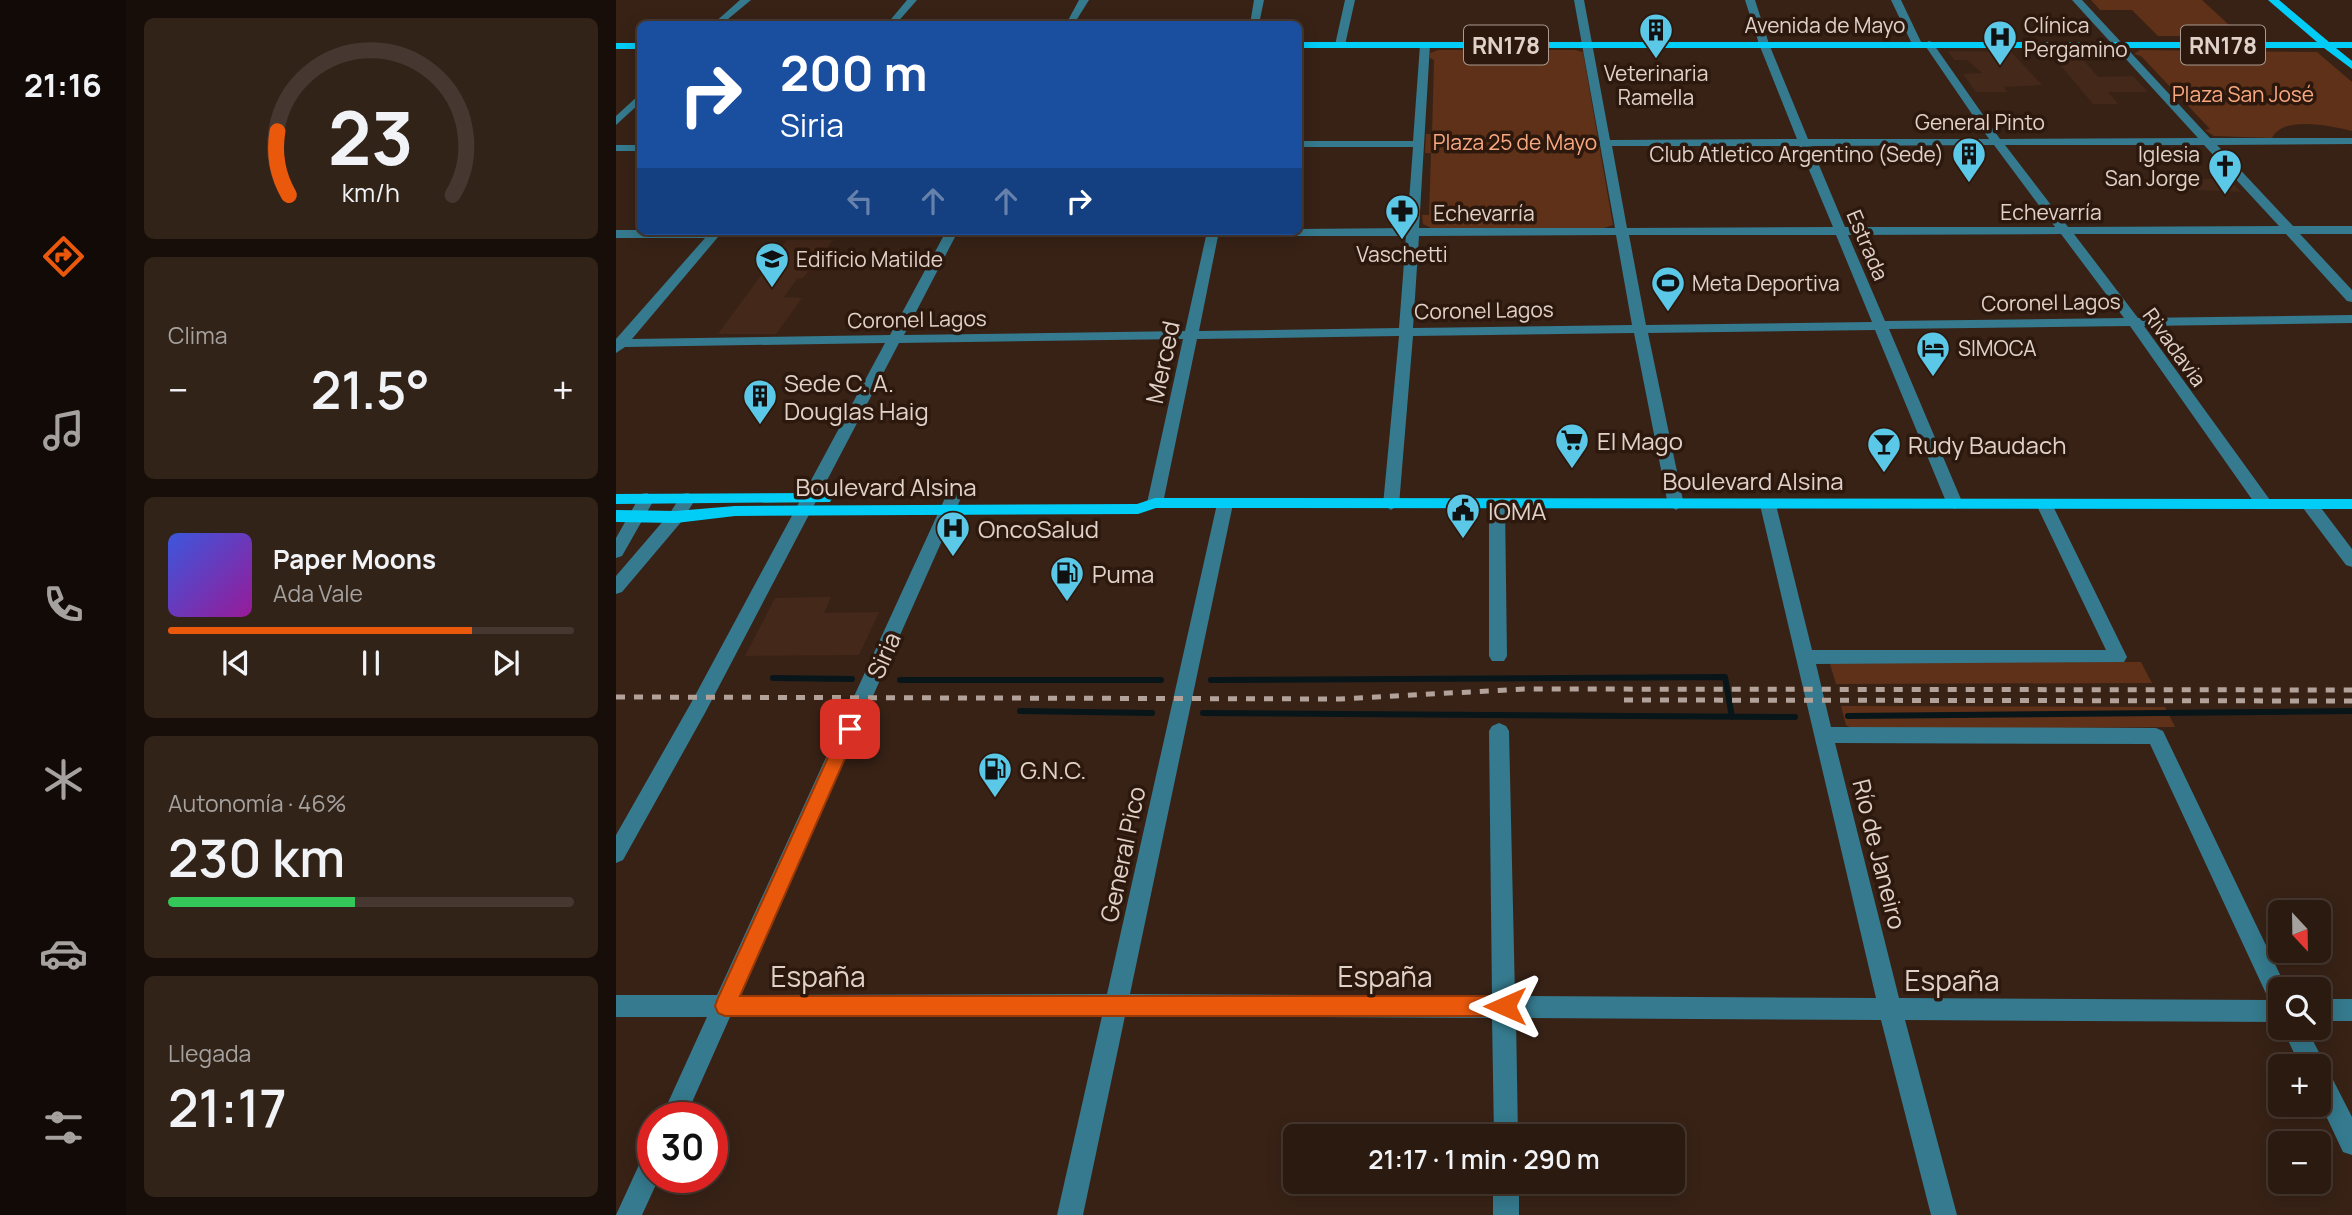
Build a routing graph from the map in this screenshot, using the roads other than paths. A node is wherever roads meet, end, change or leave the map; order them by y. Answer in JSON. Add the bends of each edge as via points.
{"nodes":[{"id":1,"x":746,"y":0,"type":"edge"},
{"id":2,"x":912,"y":0,"type":"edge"},
{"id":3,"x":1084,"y":0,"type":"edge"},
{"id":4,"x":1259,"y":0,"type":"edge"},
{"id":5,"x":1350,"y":0,"type":"edge"},
{"id":6,"x":1579,"y":0,"type":"edge"},
{"id":7,"x":1749,"y":0,"type":"edge"},
{"id":8,"x":1896,"y":0,"type":"edge"},
{"id":9,"x":2077,"y":0,"type":"edge"},
{"id":10,"x":2273,"y":0,"type":"edge"},
{"id":11,"x":721,"y":21,"type":"edge"},
{"id":12,"x":894,"y":21,"type":"edge"},
{"id":13,"x":1072,"y":21,"type":"edge"},
{"id":14,"x":1255,"y":21,"type":"edge"},
{"id":15,"x":1764,"y":44,"type":"junction"},
{"id":16,"x":1923,"y":44,"type":"junction"},
{"id":17,"x":1302,"y":45,"type":"edge"},
{"id":18,"x":1340,"y":45,"type":"junction"},
{"id":19,"x":1425,"y":45,"type":"junction"},
{"id":20,"x":1587,"y":45,"type":"junction"},
{"id":21,"x":2119,"y":45,"type":"junction"},
{"id":22,"x":2327,"y":45,"type":"junction"},
{"id":23,"x":2352,"y":45,"type":"edge"},
{"id":24,"x":616,"y":46,"type":"edge"},
{"id":25,"x":637,"y":46,"type":"edge"},
{"id":26,"x":2352,"y":66,"type":"edge"},
{"id":27,"x":637,"y":100,"type":"edge"},
{"id":28,"x":616,"y":122,"type":"edge"},
{"id":29,"x":1803,"y":141,"type":"junction"},
{"id":30,"x":1996,"y":141,"type":"junction"},
{"id":31,"x":2207,"y":141,"type":"junction"},
{"id":32,"x":2352,"y":141,"type":"edge"},
{"id":33,"x":1607,"y":143,"type":"junction"},
{"id":34,"x":1302,"y":144,"type":"edge"},
{"id":35,"x":1418,"y":144,"type":"junction"},
{"id":36,"x":616,"y":148,"type":"edge"},
{"id":37,"x":637,"y":148,"type":"edge"},
{"id":38,"x":2290,"y":230,"type":"junction"},
{"id":39,"x":2352,"y":230,"type":"edge"},
{"id":40,"x":1302,"y":232,"type":"edge"},
{"id":41,"x":1412,"y":232,"type":"junction"},
{"id":42,"x":1624,"y":232,"type":"junction"},
{"id":43,"x":2064,"y":232,"type":"junction"},
{"id":44,"x":1841,"y":233,"type":"junction"},
{"id":45,"x":616,"y":234,"type":"edge"},
{"id":46,"x":637,"y":234,"type":"edge"},
{"id":47,"x":713,"y":235,"type":"edge"},
{"id":48,"x":950,"y":235,"type":"edge"},
{"id":49,"x":1211,"y":235,"type":"edge"},
{"id":50,"x":2352,"y":298,"type":"edge"},
{"id":51,"x":2352,"y":319,"type":"edge"},
{"id":52,"x":2134,"y":322,"type":"junction"},
{"id":53,"x":1882,"y":326,"type":"junction"},
{"id":54,"x":1640,"y":329,"type":"junction"},
{"id":55,"x":1406,"y":332,"type":"junction"},
{"id":56,"x":1191,"y":335,"type":"junction"},
{"id":57,"x":894,"y":341,"type":"junction"},
{"id":58,"x":618,"y":345,"type":"edge"},
{"id":59,"x":648,"y":498,"type":"junction"},
{"id":60,"x":688,"y":498,"type":"junction"},
{"id":61,"x":616,"y":499,"type":"edge"},
{"id":62,"x":1155,"y":503,"type":"junction"},
{"id":63,"x":805,"y":504,"type":"junction"},
{"id":64,"x":951,"y":504,"type":"junction"},
{"id":65,"x":1225,"y":504,"type":"junction"},
{"id":66,"x":1955,"y":504,"type":"junction"},
{"id":67,"x":2044,"y":504,"type":"junction"},
{"id":68,"x":2264,"y":504,"type":"junction"},
{"id":69,"x":2309,"y":504,"type":"junction"},
{"id":70,"x":2352,"y":504,"type":"edge"},
{"id":71,"x":1391,"y":505,"type":"junction"},
{"id":72,"x":1497,"y":505,"type":"junction"},
{"id":73,"x":1676,"y":505,"type":"junction"},
{"id":74,"x":1768,"y":505,"type":"junction"},
{"id":75,"x":616,"y":516,"type":"edge"},
{"id":76,"x":635,"y":517,"type":"junction"},
{"id":77,"x":676,"y":517,"type":"junction"},
{"id":78,"x":616,"y":552,"type":"edge"},
{"id":79,"x":2352,"y":561,"type":"edge"},
{"id":80,"x":616,"y":588,"type":"edge"},
{"id":81,"x":1498,"y":656,"type":"dead end"},
{"id":82,"x":1806,"y":657,"type":"junction"},
{"id":83,"x":1499,"y":731,"type":"dead end"},
{"id":84,"x":1824,"y":735,"type":"junction"},
{"id":85,"x":616,"y":854,"type":"edge"},
{"id":86,"x":2270,"y":977,"type":"edge"},
{"id":87,"x":1117,"y":1005,"type":"junction"},
{"id":88,"x":616,"y":1006,"type":"edge"},
{"id":89,"x":725,"y":1006,"type":"junction"},
{"id":90,"x":1505,"y":1006,"type":"junction"},
{"id":91,"x":1890,"y":1009,"type":"junction"},
{"id":92,"x":2331,"y":1010,"type":"edge"},
{"id":93,"x":2352,"y":1010,"type":"edge"},
{"id":94,"x":2268,"y":1011,"type":"edge"},
{"id":95,"x":2331,"y":1100,"type":"edge"},
{"id":96,"x":680,"y":1102,"type":"edge"},
{"id":97,"x":1506,"y":1124,"type":"edge"},
{"id":98,"x":2352,"y":1143,"type":"edge"},
{"id":99,"x":639,"y":1193,"type":"edge"},
{"id":100,"x":1506,"y":1194,"type":"edge"},
{"id":101,"x":629,"y":1215,"type":"edge"},
{"id":102,"x":1070,"y":1215,"type":"edge"},
{"id":103,"x":1506,"y":1215,"type":"edge"},
{"id":104,"x":1944,"y":1215,"type":"edge"}],
"edges":[{"from":1,"to":11,"type":"street"},
{"from":2,"to":12,"type":"street"},
{"from":3,"to":13,"type":"street"},
{"from":4,"to":14,"type":"street"},
{"from":5,"to":18,"type":"street"},
{"from":6,"to":20,"type":"street"},
{"from":7,"to":15,"type":"street","name":"Estrada"},
{"from":8,"to":16,"type":"street","name":"Rivadavia"},
{"from":9,"to":21,"type":"street"},
{"from":10,"to":22,"type":"main road"},
{"from":15,"to":16,"type":"main road","name":"Avenida de Mayo","number":"RN178"},
{"from":15,"to":20,"type":"main road","name":"Avenida de Mayo","number":"RN178"},
{"from":15,"to":29,"type":"street","name":"Estrada"},
{"from":16,"to":21,"type":"main road","name":"Avenida de Mayo","number":"RN178"},
{"from":16,"to":30,"type":"street","name":"Rivadavia"},
{"from":17,"to":18,"type":"main road","name":"Avenida de Mayo","number":"RN178"},
{"from":18,"to":19,"type":"main road","name":"Avenida de Mayo","number":"RN178"},
{"from":19,"to":20,"type":"main road","name":"Avenida de Mayo","number":"RN178"},
{"from":19,"to":35,"type":"street"},
{"from":20,"to":33,"type":"street"},
{"from":21,"to":22,"type":"main road","name":"Avenida de Mayo","number":"RN178"},
{"from":21,"to":31,"type":"street"},
{"from":22,"to":23,"type":"main road","name":"Avenida de Mayo","number":"RN178"},
{"from":22,"to":26,"type":"main road"},
{"from":24,"to":25,"type":"main road"},
{"from":27,"to":28,"type":"street"},
{"from":29,"to":30,"type":"street","name":"General Pinto"},
{"from":29,"to":33,"type":"street","name":"General Pinto"},
{"from":29,"to":44,"type":"street","name":"Estrada"},
{"from":30,"to":31,"type":"street","name":"General Pinto"},
{"from":30,"to":43,"type":"street","name":"Rivadavia"},
{"from":31,"to":32,"type":"street","name":"General Pinto"},
{"from":31,"to":38,"type":"street"},
{"from":33,"to":42,"type":"street"},
{"from":34,"to":35,"type":"street"},
{"from":35,"to":41,"type":"street"},
{"from":36,"to":37,"type":"street"},
{"from":38,"to":39,"type":"street","name":"Echevarría"},
{"from":38,"to":43,"type":"street","name":"Echevarría"},
{"from":38,"to":50,"type":"street"},
{"from":40,"to":41,"type":"street","name":"Echevarría"},
{"from":41,"to":42,"type":"street","name":"Echevarría"},
{"from":41,"to":55,"type":"street"},
{"from":42,"to":44,"type":"street","name":"Echevarría"},
{"from":42,"to":54,"type":"street"},
{"from":43,"to":44,"type":"street","name":"Echevarría"},
{"from":43,"to":52,"type":"street","name":"Rivadavia"},
{"from":44,"to":53,"type":"street","name":"Estrada"},
{"from":45,"to":46,"type":"street","name":"Echevarría"},
{"from":47,"to":58,"type":"street"},
{"from":48,"to":57,"type":"street"},
{"from":49,"to":56,"type":"street","name":"Merced"},
{"from":51,"to":52,"type":"street","name":"Coronel Lagos"},
{"from":52,"to":53,"type":"street","name":"Coronel Lagos"},
{"from":52,"to":68,"type":"street","name":"Rivadavia"},
{"from":53,"to":54,"type":"street","name":"Coronel Lagos"},
{"from":53,"to":66,"type":"street","name":"Estrada"},
{"from":54,"to":55,"type":"street","name":"Coronel Lagos"},
{"from":54,"to":73,"type":"street"},
{"from":55,"to":56,"type":"street","name":"Coronel Lagos"},
{"from":55,"to":71,"type":"street"},
{"from":56,"to":57,"type":"street","name":"Coronel Lagos"},
{"from":56,"to":62,"type":"street","name":"Merced"},
{"from":57,"to":58,"type":"street","name":"Coronel Lagos"},
{"from":57,"to":63,"type":"street"},
{"from":59,"to":60,"type":"main road","name":"Boulevard Alsina"},
{"from":59,"to":61,"type":"main road","name":"Boulevard Alsina"},
{"from":59,"to":76,"type":"street"},
{"from":60,"to":63,"type":"main road","name":"Boulevard Alsina"},
{"from":60,"to":77,"type":"street"},
{"from":62,"to":64,"type":"main road","name":"Boulevard Alsina","via":[[1138,509]]},
{"from":62,"to":65,"type":"main road","name":"Boulevard Alsina"},
{"from":63,"to":64,"type":"main road","name":"Boulevard Alsina"},
{"from":63,"to":77,"type":"main road","name":"Boulevard Alsina"},
{"from":63,"to":85,"type":"street"},
{"from":64,"to":89,"type":"street","name":"Siria"},
{"from":65,"to":71,"type":"main road","name":"Boulevard Alsina"},
{"from":65,"to":87,"type":"street","name":"General Pico"},
{"from":66,"to":67,"type":"main road","name":"Boulevard Alsina"},
{"from":66,"to":74,"type":"main road","name":"Boulevard Alsina"},
{"from":67,"to":68,"type":"main road","name":"Boulevard Alsina"},
{"from":67,"to":82,"type":"street","via":[[2118,657]]},
{"from":68,"to":69,"type":"main road","name":"Boulevard Alsina"},
{"from":69,"to":70,"type":"main road","name":"Boulevard Alsina"},
{"from":69,"to":79,"type":"street"},
{"from":71,"to":72,"type":"main road","name":"Boulevard Alsina"},
{"from":72,"to":73,"type":"main road","name":"Boulevard Alsina"},
{"from":72,"to":81,"type":"street"},
{"from":73,"to":74,"type":"main road","name":"Boulevard Alsina"},
{"from":74,"to":82,"type":"street","name":"Río de Janeiro"},
{"from":75,"to":76,"type":"main road","name":"Boulevard Alsina"},
{"from":76,"to":77,"type":"main road","name":"Boulevard Alsina"},
{"from":76,"to":78,"type":"street"},
{"from":77,"to":80,"type":"street"},
{"from":82,"to":84,"type":"street","name":"Río de Janeiro"},
{"from":83,"to":90,"type":"street"},
{"from":84,"to":86,"type":"street","via":[[2156,736]]},
{"from":84,"to":91,"type":"street","name":"Río de Janeiro"},
{"from":87,"to":89,"type":"street","name":"España"},
{"from":87,"to":90,"type":"street","name":"España"},
{"from":87,"to":102,"type":"street","name":"General Pico"},
{"from":88,"to":89,"type":"street","name":"España"},
{"from":89,"to":96,"type":"street","name":"Siria"},
{"from":90,"to":91,"type":"street","name":"España"},
{"from":90,"to":97,"type":"street"},
{"from":91,"to":94,"type":"street","name":"España"},
{"from":91,"to":104,"type":"street","name":"Río de Janeiro"},
{"from":92,"to":93,"type":"street"},
{"from":95,"to":98,"type":"street"},
{"from":99,"to":101,"type":"street"},
{"from":100,"to":103,"type":"street"}]}
